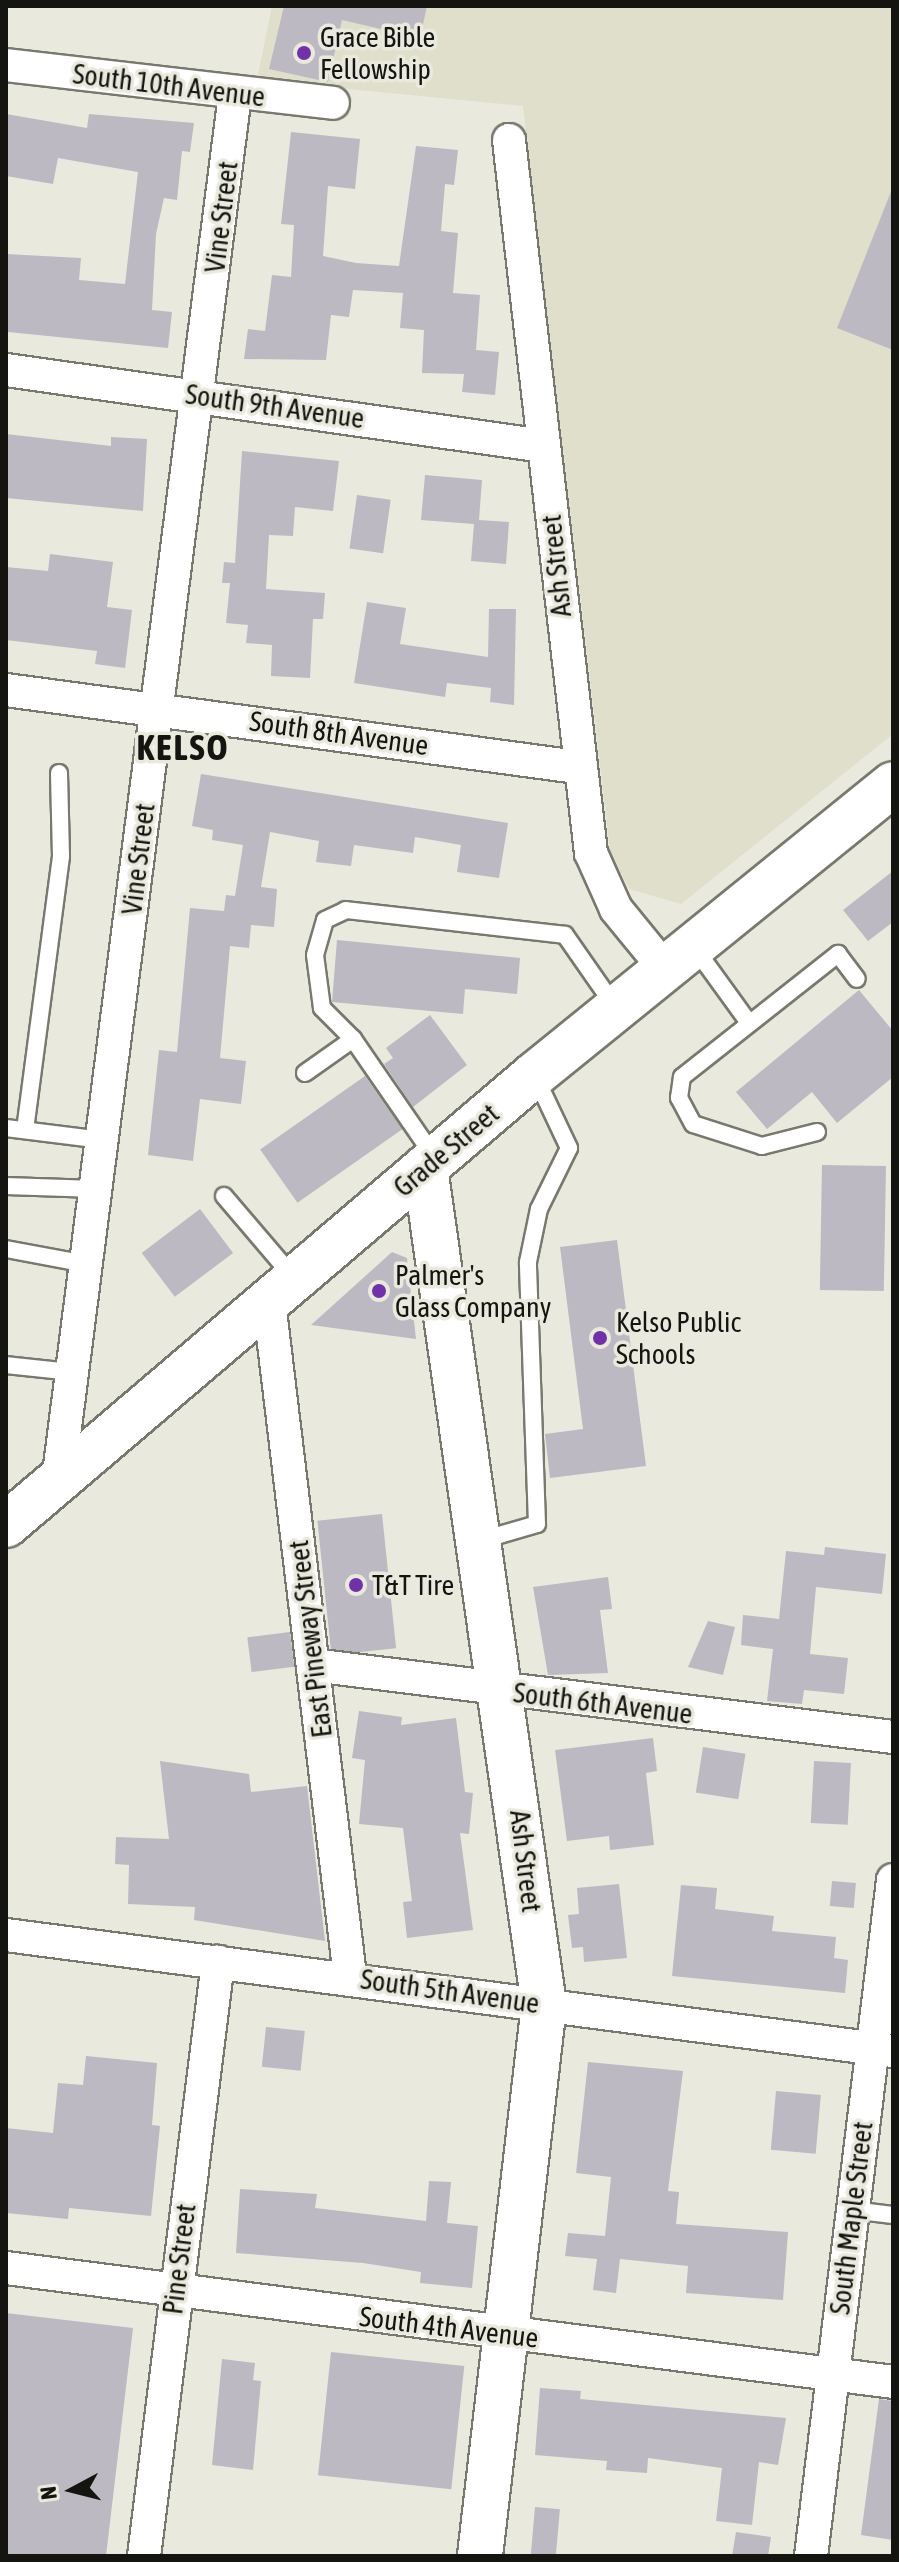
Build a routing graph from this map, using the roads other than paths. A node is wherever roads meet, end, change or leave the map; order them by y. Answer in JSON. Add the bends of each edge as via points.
{"nodes":[{"id":1,"x":6,"y":65,"type":"edge"},
{"id":2,"x":235,"y":94,"type":"junction"},
{"id":3,"x":333,"y":103,"type":"dead end"},
{"id":4,"x":509,"y":140,"type":"dead end"},
{"id":5,"x":6,"y":370,"type":"edge"},
{"id":6,"x":200,"y":395,"type":"junction"},
{"id":7,"x":544,"y":446,"type":"junction"},
{"id":8,"x":6,"y":690,"type":"edge"},
{"id":9,"x":158,"y":708,"type":"junction"},
{"id":10,"x":577,"y":767,"type":"junction"},
{"id":11,"x":59,"y":773,"type":"dead end"},
{"id":12,"x":893,"y":784,"type":"edge"},
{"id":13,"x":680,"y":959,"type":"junction"},
{"id":14,"x":857,"y":979,"type":"dead end"},
{"id":15,"x":617,"y":1009,"type":"junction"},
{"id":16,"x":749,"y":1023,"type":"junction"},
{"id":17,"x":353,"y":1039,"type":"junction"},
{"id":18,"x":305,"y":1073,"type":"dead end"},
{"id":19,"x":534,"y":1075,"type":"junction"},
{"id":20,"x":6,"y":1128,"type":"edge"},
{"id":21,"x":25,"y":1130,"type":"junction"},
{"id":22,"x":817,"y":1132,"type":"dead end"},
{"id":23,"x":102,"y":1140,"type":"junction"},
{"id":24,"x":430,"y":1164,"type":"junction"},
{"id":25,"x":6,"y":1186,"type":"edge"},
{"id":26,"x":96,"y":1189,"type":"junction"},
{"id":27,"x":224,"y":1196,"type":"dead end"},
{"id":28,"x":6,"y":1249,"type":"edge"},
{"id":29,"x":86,"y":1264,"type":"junction"},
{"id":30,"x":282,"y":1291,"type":"junction"},
{"id":31,"x":6,"y":1365,"type":"edge"},
{"id":32,"x":72,"y":1372,"type":"junction"},
{"id":33,"x":58,"y":1482,"type":"junction"},
{"id":34,"x":6,"y":1525,"type":"edge"},
{"id":35,"x":482,"y":1540,"type":"junction"},
{"id":36,"x":313,"y":1665,"type":"junction"},
{"id":37,"x":505,"y":1691,"type":"junction"},
{"id":38,"x":893,"y":1737,"type":"edge"},
{"id":39,"x":893,"y":1883,"type":"edge"},
{"id":40,"x":6,"y":1935,"type":"edge"},
{"id":41,"x":218,"y":1962,"type":"junction"},
{"id":42,"x":350,"y":1976,"type":"junction"},
{"id":43,"x":544,"y":2005,"type":"junction"},
{"id":44,"x":882,"y":2049,"type":"edge"},
{"id":45,"x":852,"y":2210,"type":"junction"},
{"id":46,"x":893,"y":2215,"type":"edge"},
{"id":47,"x":6,"y":2268,"type":"edge"},
{"id":48,"x":175,"y":2290,"type":"junction"},
{"id":49,"x":507,"y":2336,"type":"junction"},
{"id":50,"x":833,"y":2374,"type":"junction"},
{"id":51,"x":893,"y":2382,"type":"edge"},
{"id":52,"x":144,"y":2556,"type":"edge"},
{"id":53,"x":480,"y":2556,"type":"edge"},
{"id":54,"x":811,"y":2556,"type":"edge"}],
"edges":[{"from":1,"to":2,"type":"street","name":"South 10th Avenue"},
{"from":2,"to":3,"type":"street","name":"South 10th Avenue"},
{"from":2,"to":6,"type":"street","name":"Vine Street"},
{"from":4,"to":7,"type":"street","name":"Ash Street"},
{"from":5,"to":6,"type":"street","name":"South 9th Avenue"},
{"from":6,"to":7,"type":"street","name":"South 9th Avenue"},
{"from":6,"to":9,"type":"street","name":"Vine Street"},
{"from":7,"to":10,"type":"street","name":"Ash Street"},
{"from":8,"to":9,"type":"street","name":"South 8th Avenue"},
{"from":9,"to":10,"type":"street","name":"South 8th Avenue"},
{"from":9,"to":23,"type":"street","name":"Vine Street"},
{"from":10,"to":13,"type":"street","name":"Ash Street","via":[[591,853],[616,909]]},
{"from":11,"to":21,"type":"lane","via":[[61,856]]},
{"from":12,"to":13,"type":"street","name":"Grade Street"},
{"from":13,"to":15,"type":"street","name":"Grade Street"},
{"from":13,"to":16,"type":"lane"},
{"from":14,"to":16,"type":"lane","via":[[838,954]]},
{"from":15,"to":17,"type":"lane","via":[[565,935],[346,910],[325,920],[315,955],[322,1008]]},
{"from":15,"to":19,"type":"street","name":"Grade Street"},
{"from":16,"to":22,"type":"lane","via":[[682,1077],[679,1098],[693,1124],[762,1146]]},
{"from":17,"to":18,"type":"lane"},
{"from":17,"to":24,"type":"lane"},
{"from":19,"to":24,"type":"street","name":"Grade Street"},
{"from":19,"to":35,"type":"lane","via":[[569,1148],[539,1209],[528,1262],[537,1524]]},
{"from":20,"to":21,"type":"lane"},
{"from":21,"to":23,"type":"lane"},
{"from":23,"to":26,"type":"street","name":"Vine Street"},
{"from":24,"to":30,"type":"street","name":"Grade Street"},
{"from":24,"to":35,"type":"street","name":"Ash Street"},
{"from":25,"to":26,"type":"lane"},
{"from":26,"to":29,"type":"street","name":"Vine Street"},
{"from":27,"to":30,"type":"lane"},
{"from":28,"to":29,"type":"lane"},
{"from":29,"to":32,"type":"street","name":"Vine Street"},
{"from":30,"to":33,"type":"street","name":"Grade Street"},
{"from":30,"to":36,"type":"street","name":"East Pineway Street"},
{"from":31,"to":32,"type":"lane"},
{"from":32,"to":33,"type":"street","name":"Vine Street"},
{"from":33,"to":34,"type":"street","name":"Grade Street"},
{"from":35,"to":37,"type":"street","name":"Ash Street"},
{"from":36,"to":37,"type":"street","name":"South 6th Avenue"},
{"from":36,"to":42,"type":"street","name":"East Pineway Street"},
{"from":37,"to":38,"type":"street","name":"South 6th Avenue"},
{"from":37,"to":43,"type":"street","name":"Ash Street"},
{"from":39,"to":44,"type":"street","name":"South Maple Street"},
{"from":40,"to":41,"type":"street","name":"South 5th Avenue"},
{"from":41,"to":42,"type":"street","name":"South 5th Avenue"},
{"from":41,"to":48,"type":"street","name":"Pine Street"},
{"from":42,"to":43,"type":"street","name":"South 5th Avenue"},
{"from":43,"to":44,"type":"street","name":"South 5th Avenue"},
{"from":43,"to":49,"type":"street","name":"Ash Street"},
{"from":44,"to":45,"type":"street","name":"South Maple Street"},
{"from":45,"to":46,"type":"lane"},
{"from":45,"to":50,"type":"street","name":"South Maple Street"},
{"from":47,"to":48,"type":"street","name":"South 4th Avenue"},
{"from":48,"to":49,"type":"street","name":"South 4th Avenue"},
{"from":48,"to":52,"type":"street","name":"Pine Street"},
{"from":49,"to":50,"type":"street","name":"South 4th Avenue"},
{"from":49,"to":53,"type":"street","name":"Ash Street"},
{"from":50,"to":51,"type":"street","name":"South 4th Avenue"},
{"from":50,"to":54,"type":"street","name":"South Maple Street"}]}
